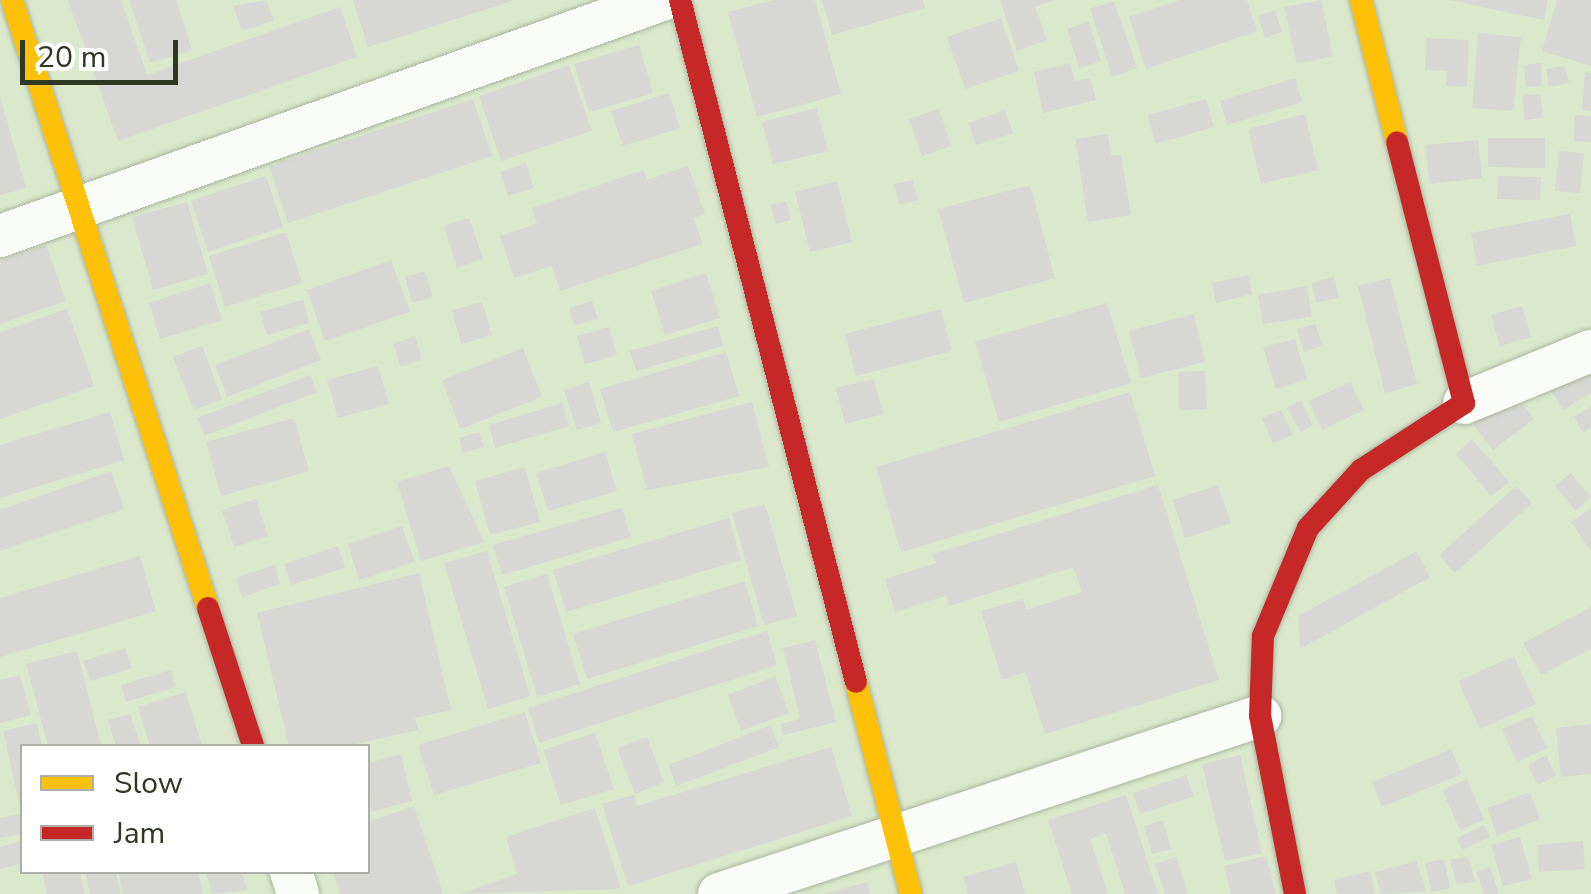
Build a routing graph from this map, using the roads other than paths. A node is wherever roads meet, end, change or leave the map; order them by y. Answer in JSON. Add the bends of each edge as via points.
{"nodes":[{"id":1,"x":12,"y":0,"type":"edge"},
{"id":2,"x":662,"y":0,"type":"edge"},
{"id":3,"x":680,"y":0,"type":"edge"},
{"id":4,"x":1361,"y":0,"type":"edge"},
{"id":5,"x":77,"y":210,"type":"junction"},
{"id":6,"x":0,"y":236,"type":"edge"},
{"id":7,"x":1591,"y":350,"type":"edge"},
{"id":8,"x":1464,"y":403,"type":"junction"},
{"id":9,"x":1260,"y":716,"type":"junction"},
{"id":10,"x":252,"y":744,"type":"edge"},
{"id":11,"x":896,"y":836,"type":"junction"},
{"id":12,"x":719,"y":894,"type":"edge"},
{"id":13,"x":911,"y":894,"type":"edge"},
{"id":14,"x":1295,"y":894,"type":"edge"}],
"edges":[{"from":1,"to":5,"type":"street"},
{"from":2,"to":5,"type":"street"},
{"from":3,"to":11,"type":"street"},
{"from":4,"to":8,"type":"street"},
{"from":5,"to":6,"type":"street"},
{"from":5,"to":10,"type":"street"},
{"from":7,"to":8,"type":"street"},
{"from":8,"to":9,"type":"street","via":[[1362,470],[1308,528],[1263,636]]},
{"from":9,"to":11,"type":"street"},
{"from":9,"to":14,"type":"street"},
{"from":11,"to":12,"type":"street"},
{"from":11,"to":13,"type":"street"}]}
